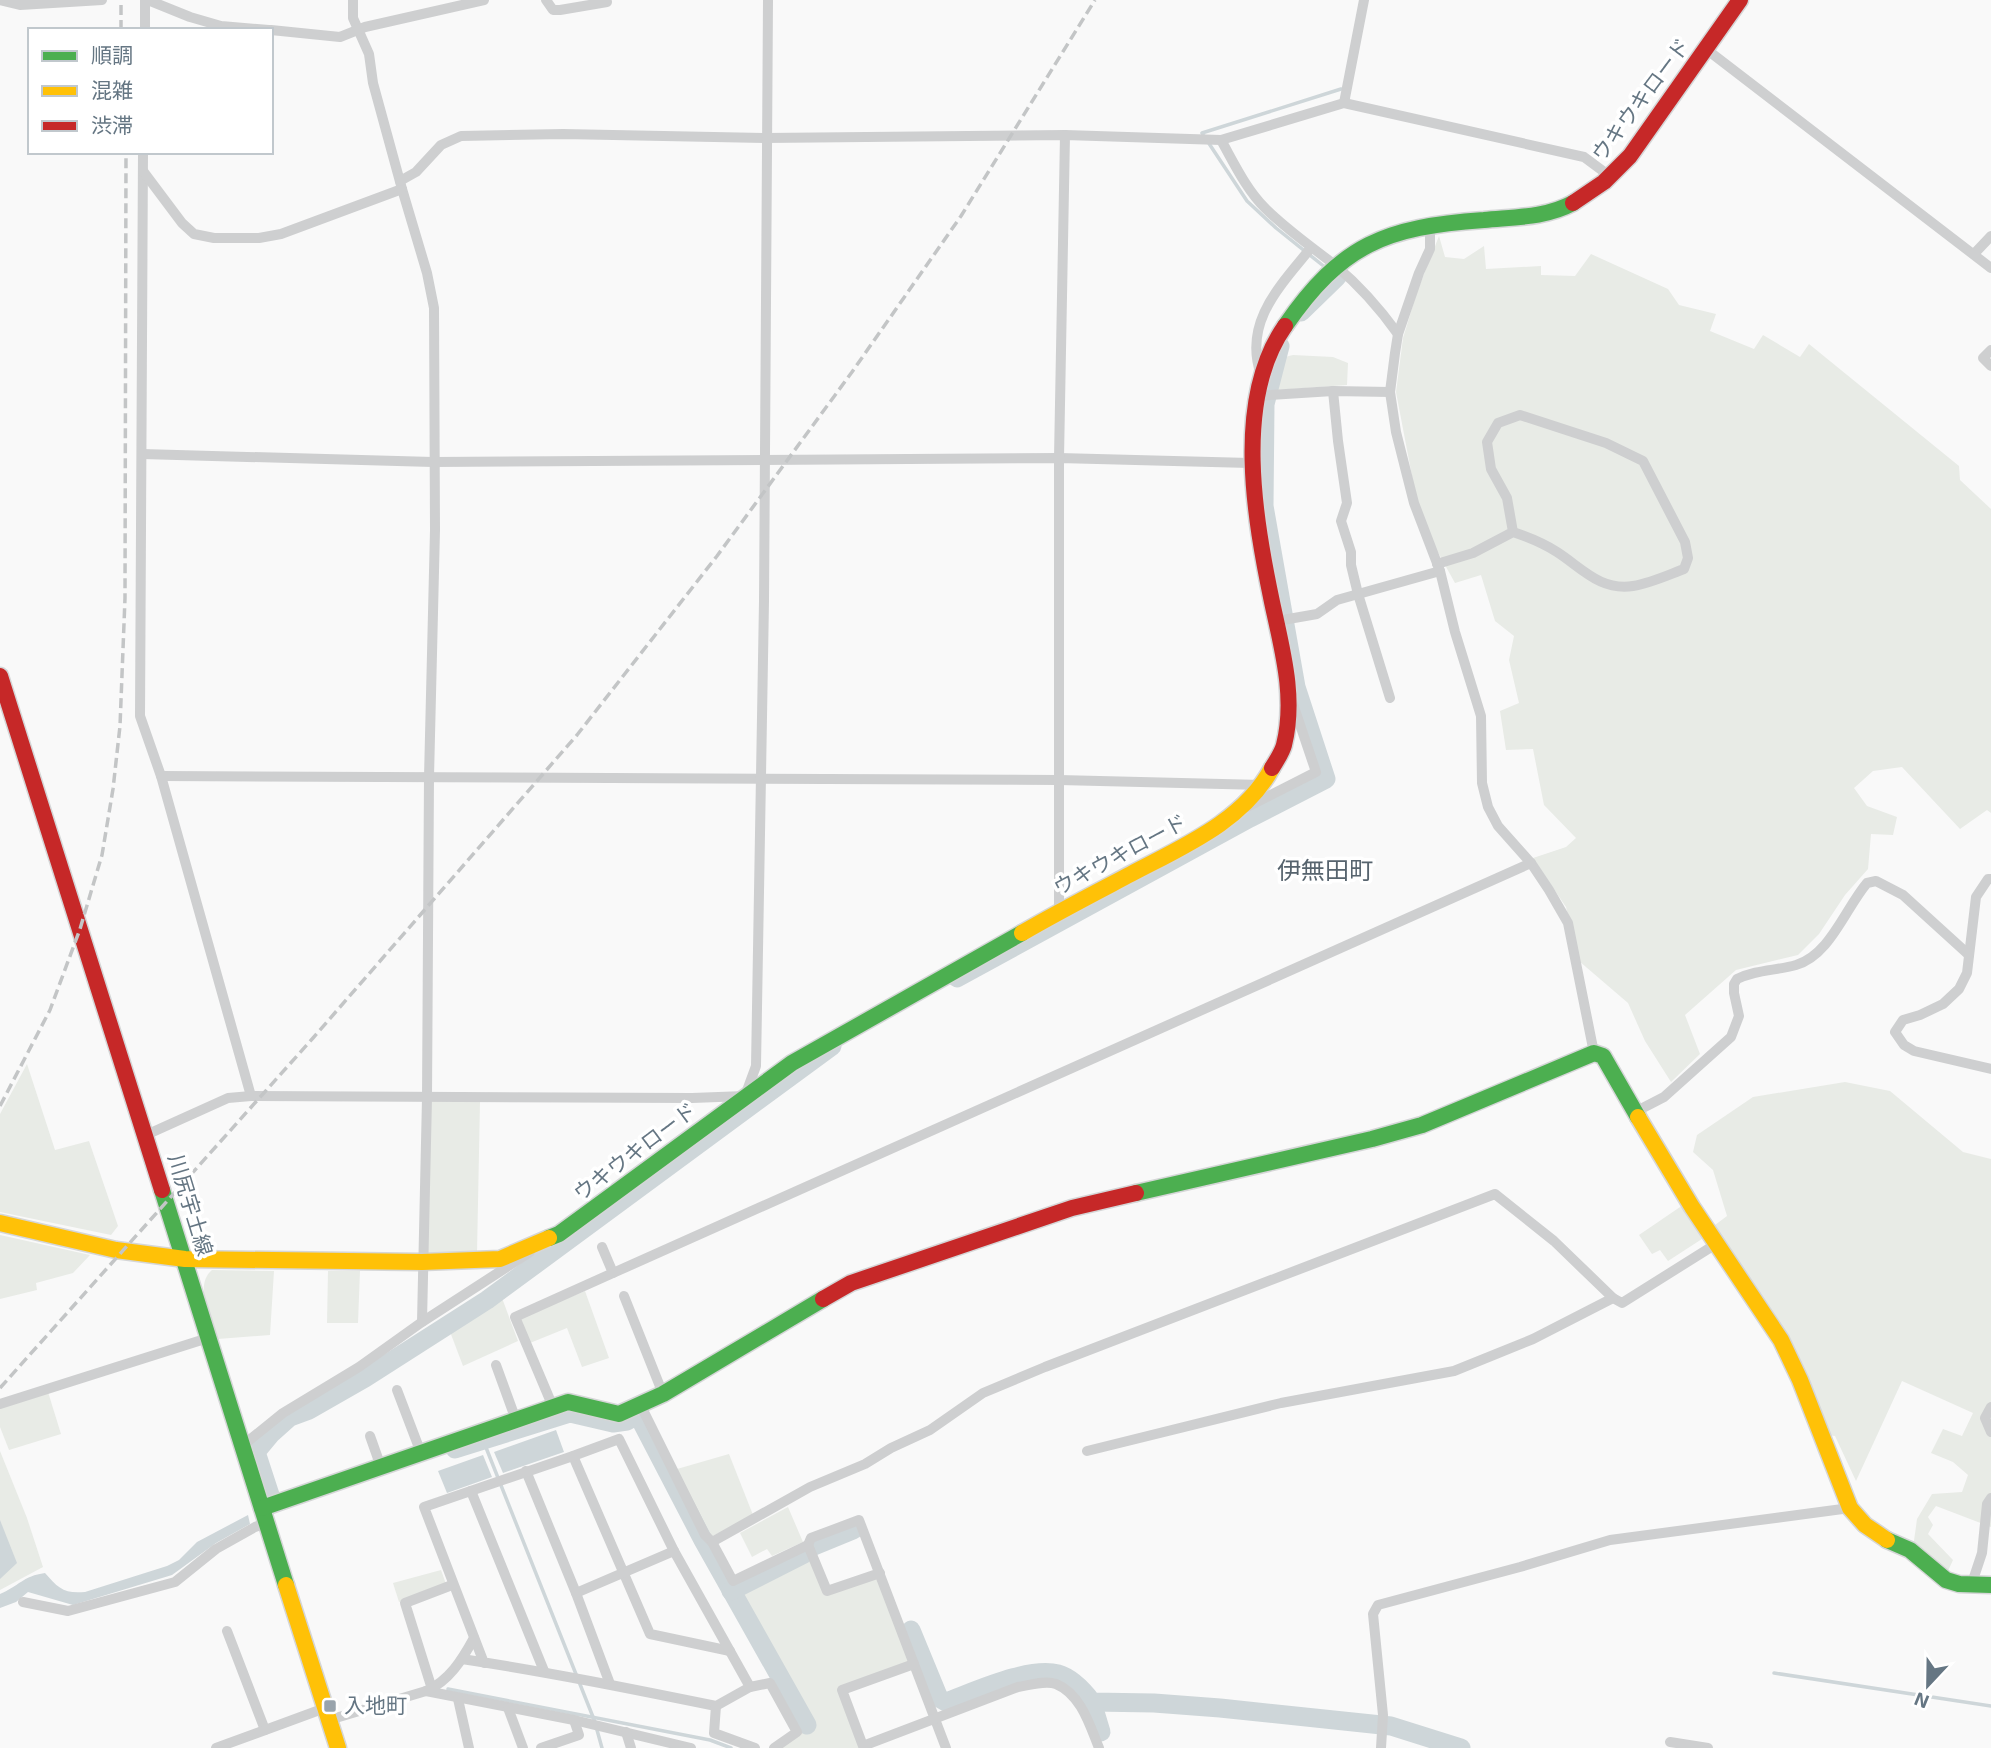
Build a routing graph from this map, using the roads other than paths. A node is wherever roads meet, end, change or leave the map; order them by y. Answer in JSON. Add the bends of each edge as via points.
{"nodes":[{"id":1,"x":0,"y":0,"type":"edge"},
{"id":2,"x":102,"y":0,"type":"edge"},
{"id":3,"x":146,"y":0,"type":"edge"},
{"id":4,"x":353,"y":0,"type":"edge"},
{"id":5,"x":484,"y":0,"type":"edge"},
{"id":6,"x":546,"y":0,"type":"edge"},
{"id":7,"x":768,"y":0,"type":"edge"},
{"id":8,"x":1364,"y":0,"type":"edge"},
{"id":9,"x":1740,"y":0,"type":"edge"},
{"id":10,"x":607,"y":2,"type":"dead end"},
{"id":11,"x":145,"y":28,"type":"edge"},
{"id":12,"x":246,"y":28,"type":"edge"},
{"id":13,"x":273,"y":30,"type":"edge"},
{"id":14,"x":359,"y":31,"type":"junction"},
{"id":15,"x":1706,"y":49,"type":"junction"},
{"id":16,"x":1344,"y":103,"type":"junction"},
{"id":17,"x":1065,"y":135,"type":"junction"},
{"id":18,"x":765,"y":138,"type":"junction"},
{"id":19,"x":1220,"y":140,"type":"junction"},
{"id":20,"x":143,"y":154,"type":"edge"},
{"id":21,"x":143,"y":171,"type":"junction"},
{"id":22,"x":1611,"y":177,"type":"junction"},
{"id":23,"x":401,"y":185,"type":"junction"},
{"id":24,"x":1430,"y":225,"type":"junction"},
{"id":25,"x":1991,"y":236,"type":"edge"},
{"id":26,"x":1310,"y":249,"type":"junction"},
{"id":27,"x":1975,"y":254,"type":"junction"},
{"id":28,"x":1335,"y":266,"type":"junction"},
{"id":29,"x":1991,"y":268,"type":"edge"},
{"id":30,"x":1398,"y":334,"type":"junction"},
{"id":31,"x":1991,"y":350,"type":"edge"},
{"id":32,"x":1991,"y":366,"type":"edge"},
{"id":33,"x":1261,"y":375,"type":"junction"},
{"id":34,"x":1334,"y":391,"type":"junction"},
{"id":35,"x":1390,"y":392,"type":"junction"},
{"id":36,"x":1256,"y":396,"type":"junction"},
{"id":37,"x":142,"y":454,"type":"junction"},
{"id":38,"x":765,"y":458,"type":"junction"},
{"id":39,"x":1059,"y":458,"type":"junction"},
{"id":40,"x":433,"y":462,"type":"junction"},
{"id":41,"x":1250,"y":463,"type":"junction"},
{"id":42,"x":1513,"y":532,"type":"junction"},
{"id":43,"x":1439,"y":568,"type":"junction"},
{"id":44,"x":1358,"y":594,"type":"junction"},
{"id":45,"x":1277,"y":621,"type":"junction"},
{"id":46,"x":0,"y":676,"type":"edge"},
{"id":47,"x":1289,"y":692,"type":"junction"},
{"id":48,"x":1390,"y":698,"type":"dead end"},
{"id":49,"x":161,"y":776,"type":"junction"},
{"id":50,"x":429,"y":777,"type":"junction"},
{"id":51,"x":761,"y":779,"type":"junction"},
{"id":52,"x":1059,"y":780,"type":"junction"},
{"id":53,"x":1263,"y":785,"type":"junction"},
{"id":54,"x":1235,"y":813,"type":"junction"},
{"id":55,"x":1531,"y":863,"type":"junction"},
{"id":56,"x":1991,"y":879,"type":"edge"},
{"id":57,"x":1059,"y":912,"type":"junction"},
{"id":58,"x":1969,"y":955,"type":"junction"},
{"id":59,"x":1594,"y":1053,"type":"junction"},
{"id":60,"x":1991,"y":1069,"type":"edge"},
{"id":61,"x":251,"y":1096,"type":"junction"},
{"id":62,"x":746,"y":1096,"type":"junction"},
{"id":63,"x":427,"y":1098,"type":"junction"},
{"id":64,"x":1635,"y":1112,"type":"junction"},
{"id":65,"x":146,"y":1135,"type":"junction"},
{"id":66,"x":7,"y":1224,"type":"edge"},
{"id":67,"x":559,"y":1234,"type":"junction"},
{"id":68,"x":1716,"y":1244,"type":"junction"},
{"id":69,"x":602,"y":1247,"type":"dead end"},
{"id":70,"x":185,"y":1259,"type":"junction"},
{"id":71,"x":422,"y":1262,"type":"junction"},
{"id":72,"x":613,"y":1273,"type":"junction"},
{"id":73,"x":624,"y":1296,"type":"dead end"},
{"id":74,"x":1613,"y":1298,"type":"junction"},
{"id":75,"x":422,"y":1322,"type":"junction"},
{"id":76,"x":208,"y":1338,"type":"junction"},
{"id":77,"x":496,"y":1365,"type":"dead end"},
{"id":78,"x":397,"y":1390,"type":"dead end"},
{"id":79,"x":663,"y":1394,"type":"junction"},
{"id":80,"x":0,"y":1405,"type":"edge"},
{"id":81,"x":641,"y":1406,"type":"junction"},
{"id":82,"x":553,"y":1407,"type":"junction"},
{"id":83,"x":1991,"y":1407,"type":"edge"},
{"id":84,"x":516,"y":1420,"type":"junction"},
{"id":85,"x":1991,"y":1432,"type":"edge"},
{"id":86,"x":370,"y":1436,"type":"dead end"},
{"id":87,"x":242,"y":1446,"type":"junction"},
{"id":88,"x":1087,"y":1451,"type":"dead end"},
{"id":89,"x":421,"y":1453,"type":"junction"},
{"id":90,"x":573,"y":1457,"type":"junction"},
{"id":91,"x":381,"y":1467,"type":"junction"},
{"id":92,"x":526,"y":1471,"type":"junction"},
{"id":93,"x":471,"y":1491,"type":"junction"},
{"id":94,"x":1991,"y":1498,"type":"edge"},
{"id":95,"x":1850,"y":1508,"type":"junction"},
{"id":96,"x":263,"y":1516,"type":"junction"},
{"id":97,"x":712,"y":1542,"type":"junction"},
{"id":98,"x":808,"y":1545,"type":"junction"},
{"id":99,"x":674,"y":1551,"type":"junction"},
{"id":100,"x":624,"y":1572,"type":"junction"},
{"id":101,"x":880,"y":1573,"type":"junction"},
{"id":102,"x":1972,"y":1583,"type":"junction"},
{"id":103,"x":452,"y":1585,"type":"junction"},
{"id":104,"x":1991,"y":1585,"type":"edge"},
{"id":105,"x":576,"y":1593,"type":"junction"},
{"id":106,"x":23,"y":1602,"type":"dead end"},
{"id":107,"x":227,"y":1631,"type":"dead end"},
{"id":108,"x":474,"y":1638,"type":"junction"},
{"id":109,"x":730,"y":1651,"type":"junction"},
{"id":110,"x":462,"y":1659,"type":"junction"},
{"id":111,"x":484,"y":1663,"type":"junction"},
{"id":112,"x":914,"y":1664,"type":"junction"},
{"id":113,"x":544,"y":1671,"type":"junction"},
{"id":114,"x":610,"y":1684,"type":"junction"},
{"id":115,"x":750,"y":1687,"type":"junction"},
{"id":116,"x":429,"y":1690,"type":"junction"},
{"id":117,"x":458,"y":1699,"type":"junction"},
{"id":118,"x":716,"y":1706,"type":"junction"},
{"id":119,"x":508,"y":1708,"type":"junction"},
{"id":120,"x":327,"y":1714,"type":"junction"},
{"id":121,"x":934,"y":1718,"type":"junction"},
{"id":122,"x":574,"y":1720,"type":"junction"},
{"id":123,"x":265,"y":1730,"type":"junction"},
{"id":124,"x":626,"y":1732,"type":"junction"},
{"id":125,"x":1670,"y":1742,"type":"dead end"},
{"id":126,"x":216,"y":1748,"type":"edge"},
{"id":127,"x":338,"y":1748,"type":"edge"},
{"id":128,"x":469,"y":1748,"type":"edge"},
{"id":129,"x":523,"y":1748,"type":"edge"},
{"id":130,"x":541,"y":1748,"type":"edge"},
{"id":131,"x":631,"y":1748,"type":"edge"},
{"id":132,"x":691,"y":1748,"type":"edge"},
{"id":133,"x":755,"y":1748,"type":"edge"},
{"id":134,"x":774,"y":1748,"type":"edge"},
{"id":135,"x":946,"y":1748,"type":"edge"},
{"id":136,"x":1099,"y":1748,"type":"edge"},
{"id":137,"x":1381,"y":1748,"type":"edge"},
{"id":138,"x":1708,"y":1748,"type":"edge"}],
"edges":[{"from":1,"to":2,"type":"street","via":[[20,5]]},
{"from":3,"to":11,"type":"street"},
{"from":3,"to":12,"type":"street","via":[[221,26]]},
{"from":4,"to":14,"type":"street"},
{"from":5,"to":14,"type":"street"},
{"from":6,"to":10,"type":"street","via":[[560,10]]},
{"from":7,"to":18,"type":"street"},
{"from":8,"to":16,"type":"street"},
{"from":9,"to":15,"type":"street","name":"ウキウキロード"},
{"from":13,"to":14,"type":"street","via":[[340,37]]},
{"from":14,"to":23,"type":"street","via":[[369,54]]},
{"from":15,"to":22,"type":"street","name":"ウキウキロード"},
{"from":15,"to":27,"type":"street"},
{"from":16,"to":19,"type":"street"},
{"from":16,"to":22,"type":"street","via":[[1584,157]]},
{"from":17,"to":18,"type":"street"},
{"from":17,"to":19,"type":"street"},
{"from":17,"to":39,"type":"street"},
{"from":18,"to":23,"type":"street","via":[[461,136],[440,145]]},
{"from":18,"to":38,"type":"street"},
{"from":19,"to":26,"type":"street","via":[[1263,206]]},
{"from":20,"to":21,"type":"street"},
{"from":21,"to":23,"type":"street","via":[[194,234],[214,238],[281,234]]},
{"from":21,"to":37,"type":"street"},
{"from":22,"to":24,"type":"street","name":"ウキウキロード","via":[[1569,207],[1552,213]]},
{"from":23,"to":40,"type":"street","via":[[434,308]]},
{"from":24,"to":28,"type":"street","name":"ウキウキロード","via":[[1362,246]]},
{"from":24,"to":30,"type":"street","via":[[1430,249]]},
{"from":25,"to":27,"type":"street"},
{"from":26,"to":28,"type":"street"},
{"from":26,"to":33,"type":"street","via":[[1279,286],[1255,336]]},
{"from":27,"to":29,"type":"street"},
{"from":28,"to":30,"type":"street"},
{"from":28,"to":33,"type":"street","name":"ウキウキロード","via":[[1289,316]]},
{"from":30,"to":35,"type":"street"},
{"from":31,"to":32,"type":"street","via":[[1983,358]]},
{"from":33,"to":36,"type":"street","name":"ウキウキロード"},
{"from":34,"to":35,"type":"street"},
{"from":34,"to":36,"type":"street"},
{"from":34,"to":44,"type":"street","via":[[1347,503],[1341,521]]},
{"from":35,"to":43,"type":"street","via":[[1414,503]]},
{"from":36,"to":41,"type":"street","name":"ウキウキロード"},
{"from":37,"to":40,"type":"street"},
{"from":37,"to":49,"type":"street","via":[[139,716]]},
{"from":38,"to":39,"type":"street"},
{"from":38,"to":40,"type":"street"},
{"from":38,"to":51,"type":"street"},
{"from":39,"to":41,"type":"street"},
{"from":39,"to":52,"type":"street"},
{"from":40,"to":50,"type":"street"},
{"from":41,"to":45,"type":"street","name":"ウキウキロード"},
{"from":42,"to":42,"type":"street","via":[[1507,498],[1491,468],[1487,442],[1498,424],[1520,415],[1606,443],[1643,461],[1685,542],[1688,558],[1684,569],[1656,579],[1631,586],[1602,584],[1557,552]]},
{"from":42,"to":43,"type":"street"},
{"from":43,"to":44,"type":"street"},
{"from":43,"to":55,"type":"street","via":[[1481,716],[1482,783],[1488,807],[1498,826]]},
{"from":44,"to":45,"type":"street","via":[[1337,600],[1317,614]]},
{"from":44,"to":48,"type":"street"},
{"from":45,"to":47,"type":"street","name":"ウキウキロード"},
{"from":46,"to":65,"type":"street","name":"川尻宇土線"},
{"from":47,"to":53,"type":"street","name":"ウキウキロード","via":[[1284,746]]},
{"from":47,"to":54,"type":"street","via":[[1316,772]]},
{"from":49,"to":50,"type":"street"},
{"from":49,"to":61,"type":"street"},
{"from":50,"to":51,"type":"street"},
{"from":50,"to":63,"type":"street"},
{"from":51,"to":52,"type":"street"},
{"from":51,"to":62,"type":"street","via":[[756,1066]]},
{"from":52,"to":53,"type":"street"},
{"from":52,"to":57,"type":"street"},
{"from":53,"to":54,"type":"street","name":"ウキウキロード"},
{"from":54,"to":57,"type":"street","name":"ウキウキロード","via":[[1195,840]]},
{"from":55,"to":59,"type":"street","via":[[1568,923]]},
{"from":55,"to":72,"type":"street"},
{"from":56,"to":58,"type":"street","via":[[1976,897]]},
{"from":57,"to":62,"type":"street","name":"ウキウキロード","via":[[792,1063]]},
{"from":58,"to":60,"type":"street","via":[[1959,989],[1943,1004],[1903,1020],[1895,1032],[1903,1045],[1914,1051]]},
{"from":58,"to":64,"type":"street","via":[[1903,895],[1876,881],[1867,883],[1816,954],[1797,965],[1737,979],[1734,993],[1739,1016],[1731,1037],[1664,1097]]},
{"from":59,"to":64,"type":"street","via":[[1603,1056]]},
{"from":59,"to":79,"type":"street","via":[[1422,1125],[1072,1208],[882,1271],[815,1302]]},
{"from":61,"to":63,"type":"street"},
{"from":61,"to":65,"type":"street","via":[[229,1098]]},
{"from":62,"to":63,"type":"street"},
{"from":62,"to":67,"type":"street","name":"ウキウキロード"},
{"from":63,"to":71,"type":"street"},
{"from":64,"to":68,"type":"street"},
{"from":65,"to":70,"type":"street","name":"川尻宇土線"},
{"from":66,"to":70,"type":"street","name":"ウキウキロード","via":[[116,1250]]},
{"from":67,"to":71,"type":"street","name":"ウキウキロード","via":[[500,1259]]},
{"from":67,"to":75,"type":"street"},
{"from":68,"to":74,"type":"street","via":[[1622,1303]]},
{"from":68,"to":95,"type":"street","via":[[1780,1340]]},
{"from":69,"to":72,"type":"street"},
{"from":70,"to":71,"type":"street","name":"ウキウキロード"},
{"from":70,"to":76,"type":"street","name":"川尻宇土線"},
{"from":71,"to":75,"type":"street"},
{"from":72,"to":82,"type":"street","via":[[515,1317]]},
{"from":73,"to":79,"type":"street"},
{"from":74,"to":88,"type":"street","via":[[1533,1339],[1454,1371],[1281,1403]]},
{"from":74,"to":97,"type":"street","via":[[1554,1241],[1495,1194],[983,1394],[930,1430],[810,1487]]},
{"from":75,"to":87,"type":"street","via":[[283,1413]]},
{"from":76,"to":80,"type":"street"},
{"from":76,"to":87,"type":"street","name":"川尻宇土線"},
{"from":77,"to":84,"type":"street"},
{"from":78,"to":89,"type":"street"},
{"from":79,"to":81,"type":"street"},
{"from":81,"to":82,"type":"street","via":[[620,1414],[568,1402]]},
{"from":81,"to":97,"type":"street"},
{"from":82,"to":84,"type":"street"},
{"from":83,"to":85,"type":"street","via":[[1986,1418]]},
{"from":84,"to":89,"type":"street"},
{"from":86,"to":91,"type":"street"},
{"from":87,"to":96,"type":"street","name":"川尻宇土線"},
{"from":89,"to":91,"type":"street"},
{"from":90,"to":92,"type":"street"},
{"from":90,"to":99,"type":"street","via":[[619,1439]]},
{"from":90,"to":100,"type":"street"},
{"from":91,"to":96,"type":"street"},
{"from":92,"to":93,"type":"street"},
{"from":92,"to":105,"type":"street"},
{"from":93,"to":103,"type":"street","via":[[424,1507]]},
{"from":93,"to":113,"type":"street"},
{"from":94,"to":102,"type":"street"},
{"from":95,"to":102,"type":"street","via":[[1865,1525],[1910,1550],[1946,1580]]},
{"from":95,"to":137,"type":"street","via":[[1610,1540],[1378,1605],[1373,1614],[1383,1715]]},
{"from":96,"to":106,"type":"street","via":[[255,1527],[216,1549],[176,1582],[68,1611]]},
{"from":96,"to":120,"type":"street","name":"川尻宇土線"},
{"from":97,"to":98,"type":"street","via":[[733,1581]]},
{"from":98,"to":101,"type":"street","via":[[827,1591]]},
{"from":98,"to":101,"type":"street","via":[[811,1538],[859,1520]]},
{"from":99,"to":100,"type":"street"},
{"from":99,"to":109,"type":"street"},
{"from":100,"to":105,"type":"street"},
{"from":100,"to":109,"type":"street","via":[[650,1634]]},
{"from":101,"to":112,"type":"street"},
{"from":102,"to":104,"type":"street"},
{"from":103,"to":108,"type":"street"},
{"from":103,"to":116,"type":"street","via":[[405,1603]]},
{"from":105,"to":114,"type":"street"},
{"from":107,"to":123,"type":"street"},
{"from":108,"to":110,"type":"street"},
{"from":108,"to":111,"type":"street"},
{"from":109,"to":115,"type":"street"},
{"from":110,"to":111,"type":"street"},
{"from":110,"to":116,"type":"street","via":[[441,1684]]},
{"from":111,"to":113,"type":"street"},
{"from":112,"to":121,"type":"street"},
{"from":112,"to":121,"type":"street","via":[[842,1690],[863,1746]]},
{"from":113,"to":114,"type":"street"},
{"from":114,"to":118,"type":"street"},
{"from":115,"to":118,"type":"street"},
{"from":115,"to":134,"type":"street","via":[[770,1683],[797,1732]]},
{"from":116,"to":117,"type":"street"},
{"from":116,"to":120,"type":"street"},
{"from":117,"to":119,"type":"street"},
{"from":117,"to":128,"type":"street"},
{"from":118,"to":133,"type":"street","via":[[714,1733]]},
{"from":119,"to":122,"type":"street"},
{"from":119,"to":129,"type":"street"},
{"from":120,"to":123,"type":"street"},
{"from":120,"to":127,"type":"street","name":"川尻宇土線"},
{"from":121,"to":135,"type":"street"},
{"from":121,"to":136,"type":"street","via":[[1018,1687],[1055,1684],[1070,1692]]},
{"from":122,"to":124,"type":"street"},
{"from":122,"to":130,"type":"street","via":[[579,1735]]},
{"from":123,"to":126,"type":"street"},
{"from":124,"to":131,"type":"street"},
{"from":124,"to":132,"type":"street"},
{"from":125,"to":138,"type":"street"}]}
